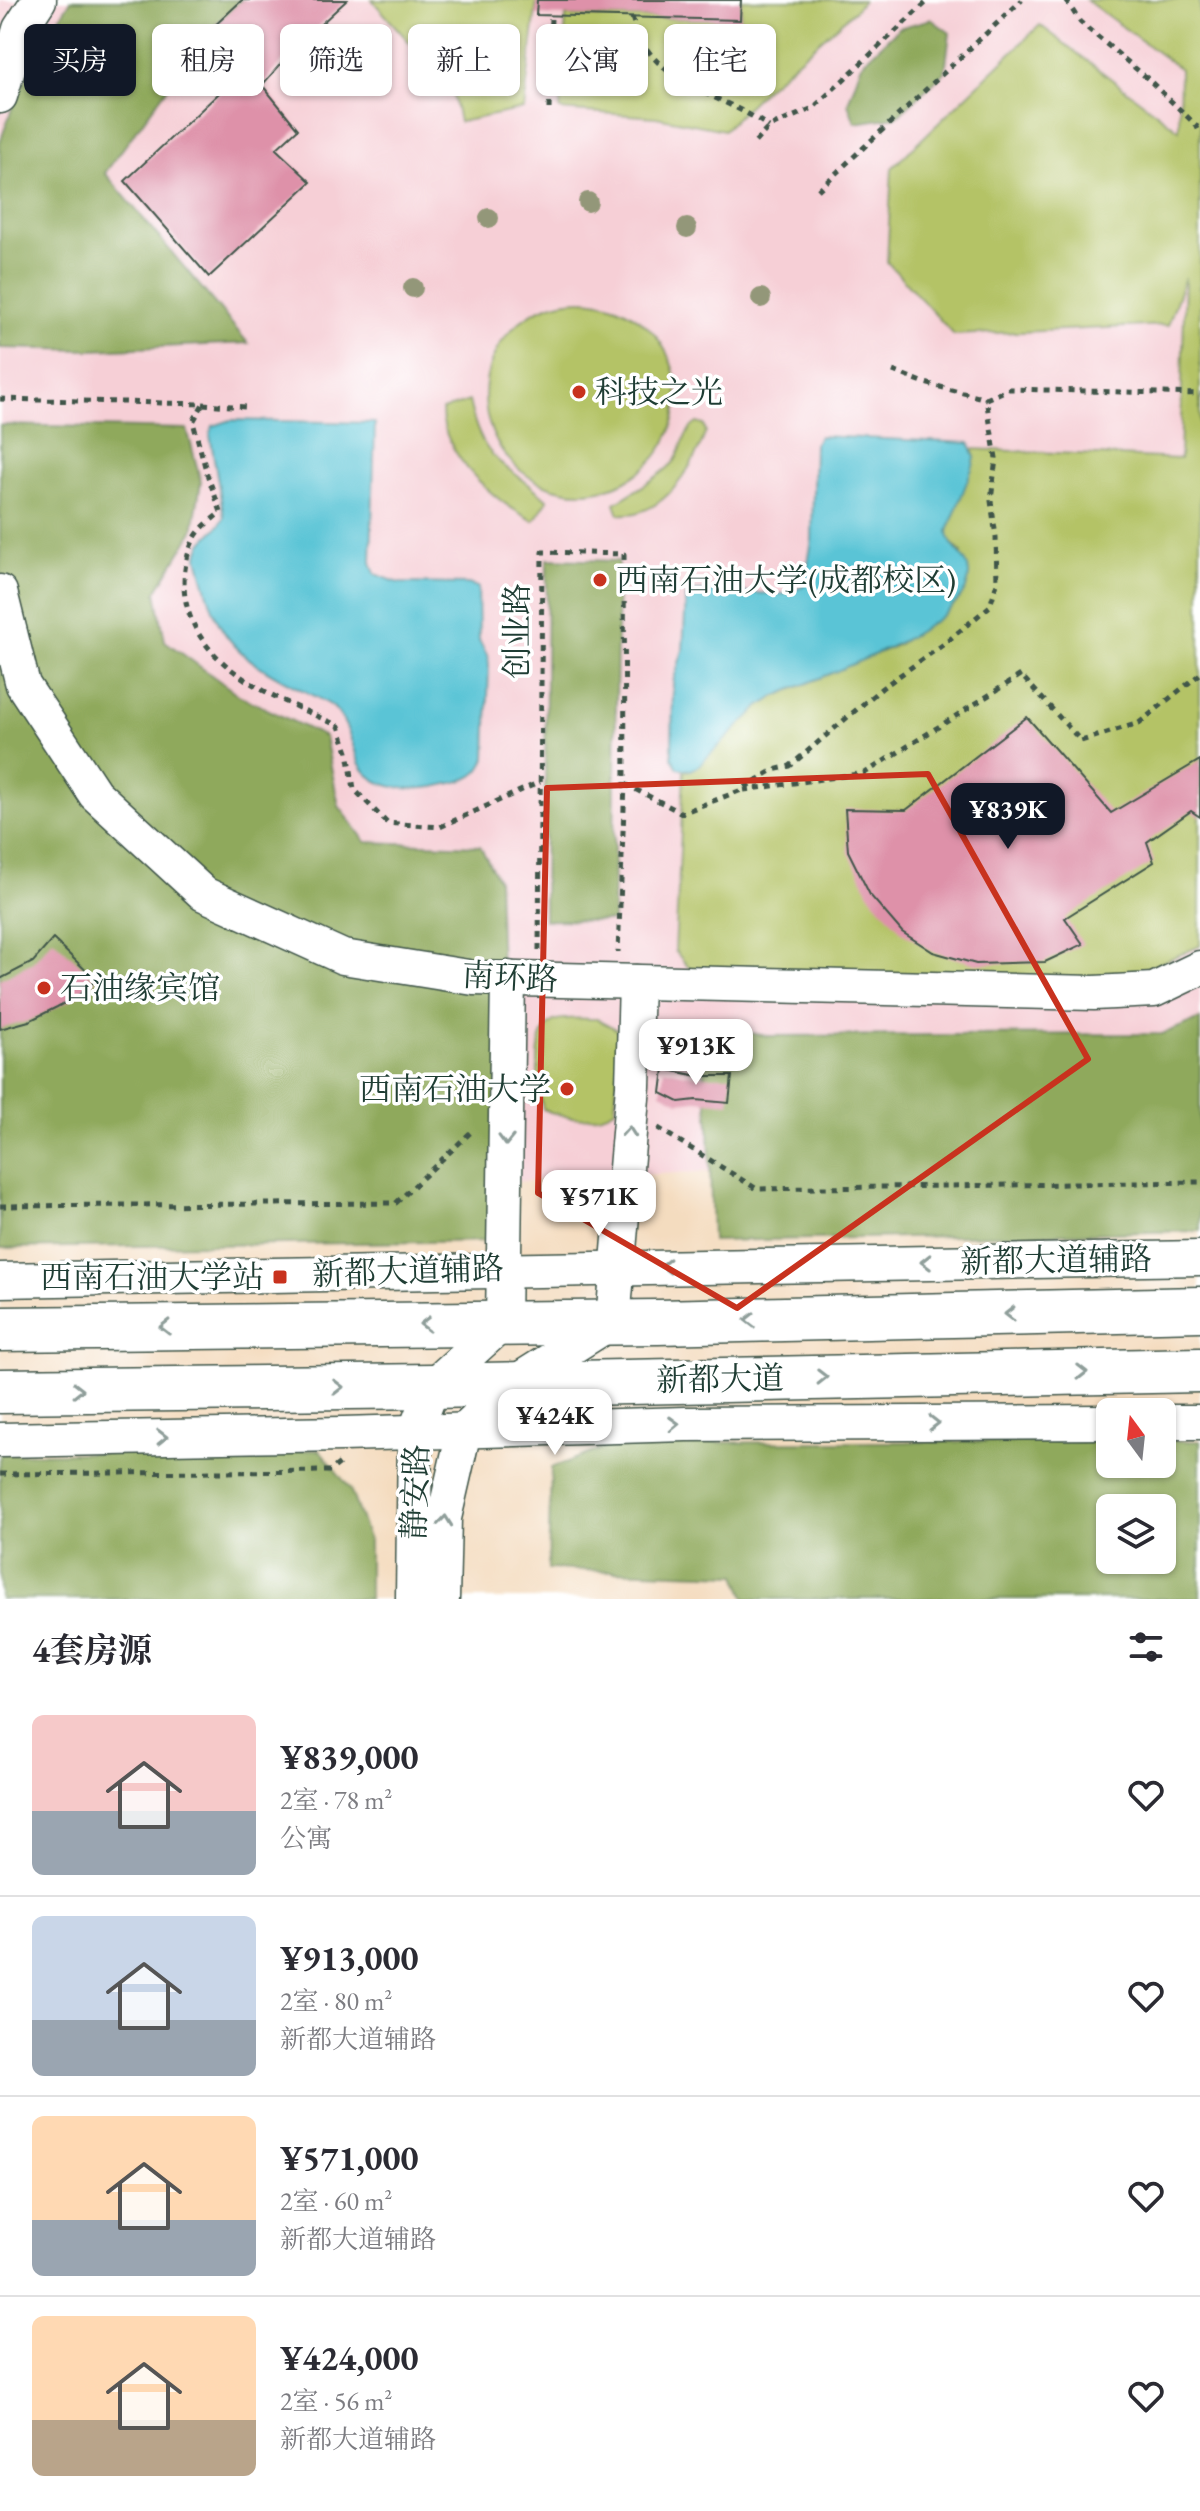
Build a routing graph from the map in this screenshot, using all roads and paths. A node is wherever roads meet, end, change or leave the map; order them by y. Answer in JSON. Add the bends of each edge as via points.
{"nodes":[{"id":1,"x":39,"y":0,"type":"edge"},
{"id":2,"x":929,"y":0,"type":"edge"},
{"id":3,"x":1022,"y":0,"type":"edge"},
{"id":4,"x":1066,"y":0,"type":"edge"},
{"id":5,"x":551,"y":15,"type":"dead end"},
{"id":6,"x":632,"y":17,"type":"dead end"},
{"id":7,"x":0,"y":96,"type":"edge"},
{"id":8,"x":549,"y":109,"type":"dead end"},
{"id":9,"x":769,"y":127,"type":"junction"},
{"id":10,"x":1200,"y":133,"type":"edge"},
{"id":11,"x":755,"y":142,"type":"dead end"},
{"id":12,"x":818,"y":190,"type":"dead end"},
{"id":13,"x":893,"y":371,"type":"dead end"},
{"id":14,"x":1200,"y":394,"type":"edge"},
{"id":15,"x":0,"y":399,"type":"edge"},
{"id":16,"x":986,"y":399,"type":"junction"},
{"id":17,"x":203,"y":404,"type":"junction"},
{"id":18,"x":246,"y":407,"type":"dead end"},
{"id":19,"x":0,"y":592,"type":"edge"},
{"id":20,"x":1200,"y":674,"type":"edge"},
{"id":21,"x":540,"y":781,"type":"junction"},
{"id":22,"x":625,"y":784,"type":"junction"},
{"id":23,"x":739,"y":791,"type":"junction"},
{"id":24,"x":1200,"y":968,"type":"edge"},
{"id":25,"x":523,"y":978,"type":"junction"},
{"id":26,"x":626,"y":982,"type":"junction"},
{"id":27,"x":652,"y":1124,"type":"dead end"},
{"id":28,"x":471,"y":1132,"type":"dead end"},
{"id":29,"x":1200,"y":1182,"type":"edge"},
{"id":30,"x":0,"y":1206,"type":"edge"},
{"id":31,"x":1200,"y":1258,"type":"edge"},
{"id":32,"x":0,"y":1280,"type":"edge"},
{"id":33,"x":1200,"y":1309,"type":"edge"},
{"id":34,"x":613,"y":1321,"type":"junction"},
{"id":35,"x":503,"y":1323,"type":"junction"},
{"id":36,"x":0,"y":1329,"type":"edge"},
{"id":37,"x":1200,"y":1370,"type":"edge"},
{"id":38,"x":516,"y":1382,"type":"junction"},
{"id":39,"x":433,"y":1386,"type":"junction"},
{"id":40,"x":0,"y":1391,"type":"edge"},
{"id":41,"x":1096,"y":1422,"type":"edge"},
{"id":42,"x":1176,"y":1422,"type":"edge"},
{"id":43,"x":1200,"y":1422,"type":"edge"},
{"id":44,"x":464,"y":1431,"type":"junction"},
{"id":45,"x":415,"y":1432,"type":"junction"},
{"id":46,"x":0,"y":1440,"type":"edge"},
{"id":47,"x":344,"y":1460,"type":"dead end"},
{"id":48,"x":0,"y":1474,"type":"edge"},
{"id":49,"x":413,"y":1599,"type":"edge"},
{"id":50,"x":442,"y":1599,"type":"edge"}],
"edges":[{"from":1,"to":7,"type":"street","via":[[20,29]]},
{"from":2,"to":9,"type":"path","via":[[813,108]]},
{"from":3,"to":12,"type":"path"},
{"from":4,"to":10,"type":"path","via":[[1080,22],[1147,78]]},
{"from":5,"to":8,"type":"path"},
{"from":6,"to":9,"type":"path","via":[[669,73]]},
{"from":9,"to":11,"type":"path"},
{"from":13,"to":16,"type":"path"},
{"from":14,"to":16,"type":"path","via":[[1009,389]]},
{"from":15,"to":17,"type":"path"},
{"from":16,"to":23,"type":"path","via":[[996,458],[991,501],[997,583],[990,606],[790,766]]},
{"from":17,"to":18,"type":"path"},
{"from":17,"to":21,"type":"path","via":[[193,422],[221,512],[197,533],[182,576],[189,618],[202,642],[248,683],[339,726],[354,789],[387,823],[440,827]]},
{"from":19,"to":25,"type":"street","name":"南环路","via":[[23,685],[95,794],[204,894],[343,957],[474,978]]},
{"from":20,"to":23,"type":"path","via":[[1139,723],[1081,741],[1021,675],[865,773]]},
{"from":21,"to":22,"type":"path","name":"创业路","via":[[542,552],[624,554]]},
{"from":21,"to":25,"type":"path","name":"创业路"},
{"from":22,"to":23,"type":"path","via":[[682,813]]},
{"from":22,"to":26,"type":"path","name":"创业路"},
{"from":24,"to":26,"type":"street","name":"南环路","via":[[1154,990],[1094,993]]},
{"from":25,"to":26,"type":"street","name":"南环路"},
{"from":25,"to":35,"type":"street","one_way":true},
{"from":34,"to":26,"type":"street","one_way":true,"via":[[633,1086]]},
{"from":27,"to":29,"type":"path","via":[[757,1189]]},
{"from":28,"to":30,"type":"path","via":[[396,1203]]},
{"from":31,"to":32,"type":"street","name":"新都大道辅路","one_way":true},
{"from":33,"to":34,"type":"main road","name":"新都大道","one_way":true},
{"from":34,"to":35,"type":"main road","name":"新都大道"},
{"from":34,"to":38,"type":"street","name":"静安路"},
{"from":35,"to":36,"type":"main road","name":"新都大道","one_way":true},
{"from":35,"to":39,"type":"street","name":"静安路"},
{"from":38,"to":37,"type":"main road","name":"新都大道","one_way":true},
{"from":38,"to":39,"type":"main road","name":"新都大道"},
{"from":38,"to":44,"type":"street","name":"静安路"},
{"from":40,"to":39,"type":"main road","name":"新都大道","one_way":true},
{"from":39,"to":45,"type":"street","name":"静安路"},
{"from":44,"to":41,"type":"street","one_way":true},
{"from":42,"to":43,"type":"street"},
{"from":44,"to":45,"type":"street"},
{"from":50,"to":44,"type":"street","name":"静安路","one_way":true,"via":[[444,1518]]},
{"from":46,"to":45,"type":"street","one_way":true},
{"from":45,"to":49,"type":"street","name":"静安路"},
{"from":47,"to":48,"type":"path","via":[[330,1471]]}]}
